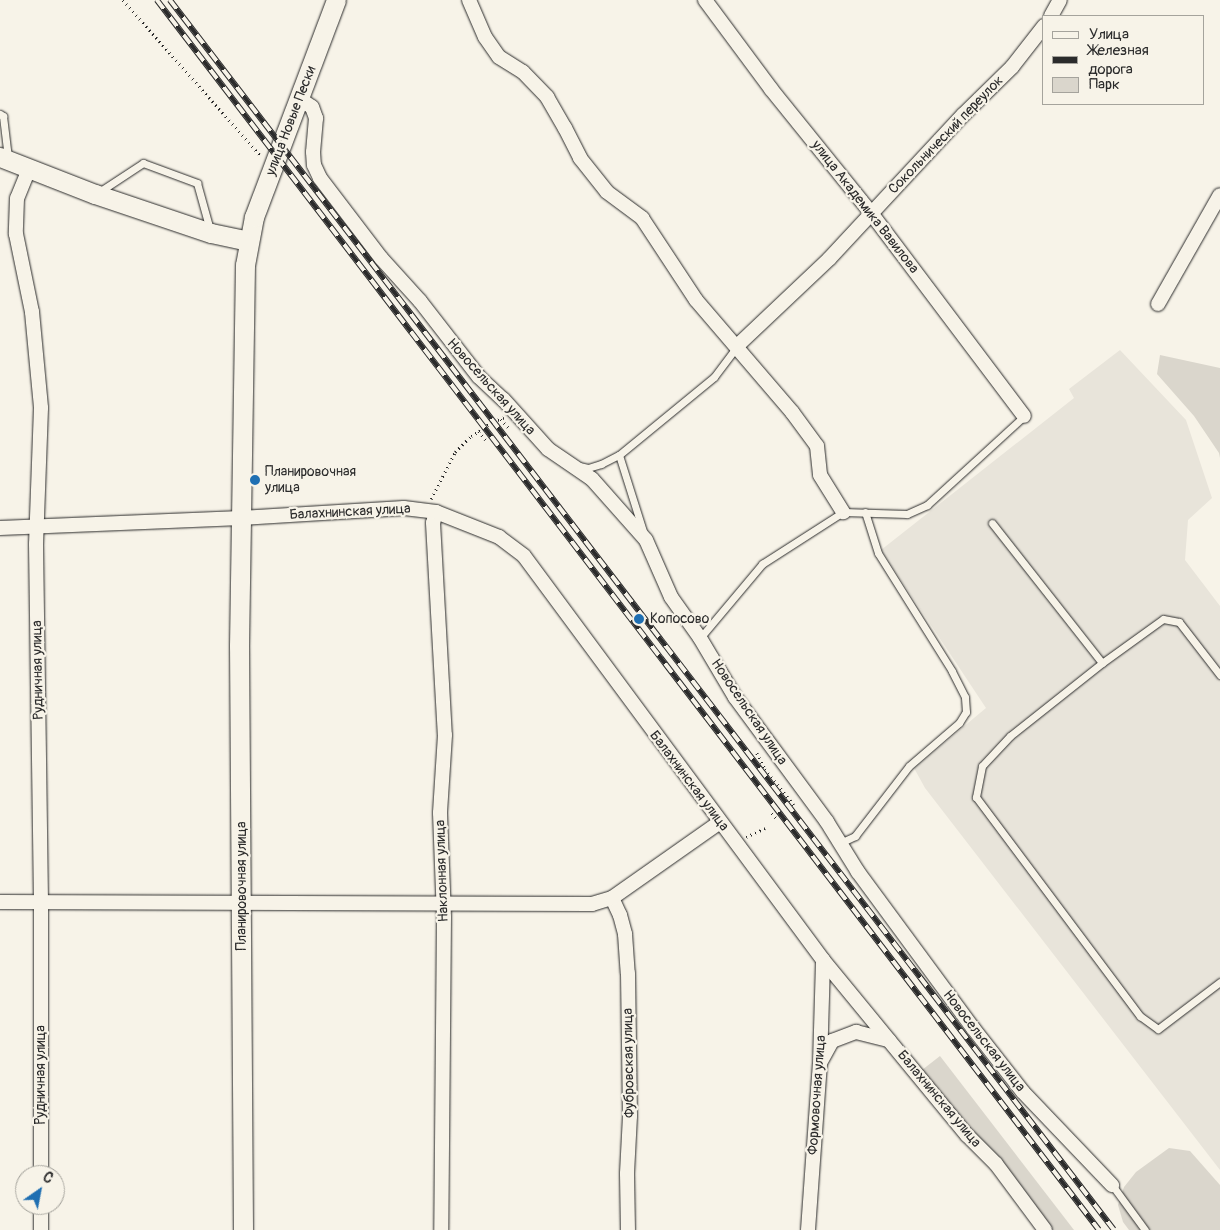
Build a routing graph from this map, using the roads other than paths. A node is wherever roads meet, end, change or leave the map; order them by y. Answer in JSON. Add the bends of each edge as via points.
{"nodes":[{"id":1,"x":336,"y":0,"type":"edge"},
{"id":2,"x":469,"y":0,"type":"edge"},
{"id":3,"x":704,"y":0,"type":"edge"},
{"id":4,"x":1060,"y":0,"type":"edge"},
{"id":5,"x":1052,"y":15,"type":"edge"},
{"id":6,"x":1042,"y":28,"type":"edge"},
{"id":7,"x":300,"y":99,"type":"junction"},
{"id":8,"x":0,"y":114,"type":"edge"},
{"id":9,"x":4,"y":159,"type":"edge"},
{"id":10,"x":29,"y":170,"type":"junction"},
{"id":11,"x":95,"y":194,"type":"junction"},
{"id":12,"x":1220,"y":195,"type":"edge"},
{"id":13,"x":871,"y":213,"type":"junction"},
{"id":14,"x":211,"y":233,"type":"junction"},
{"id":15,"x":248,"y":241,"type":"junction"},
{"id":16,"x":1158,"y":304,"type":"dead end"},
{"id":17,"x":737,"y":346,"type":"junction"},
{"id":18,"x":1024,"y":416,"type":"joint"},
{"id":19,"x":619,"y":455,"type":"junction"},
{"id":20,"x":571,"y":465,"type":"junction"},
{"id":21,"x":430,"y":511,"type":"junction"},
{"id":22,"x":843,"y":512,"type":"junction"},
{"id":23,"x":865,"y":512,"type":"junction"},
{"id":24,"x":241,"y":518,"type":"junction"},
{"id":25,"x":992,"y":523,"type":"dead end"},
{"id":26,"x":38,"y":527,"type":"junction"},
{"id":27,"x":0,"y":528,"type":"edge"},
{"id":28,"x":646,"y":540,"type":"junction"},
{"id":29,"x":700,"y":638,"type":"junction"},
{"id":30,"x":1102,"y":663,"type":"junction"},
{"id":31,"x":1220,"y":675,"type":"edge"},
{"id":32,"x":720,"y":822,"type":"junction"},
{"id":33,"x":840,"y":843,"type":"junction"},
{"id":34,"x":612,"y":898,"type":"junction"},
{"id":35,"x":41,"y":901,"type":"junction"},
{"id":36,"x":0,"y":902,"type":"edge"},
{"id":37,"x":443,"y":902,"type":"junction"},
{"id":38,"x":242,"y":904,"type":"junction"},
{"id":39,"x":823,"y":960,"type":"junction"},
{"id":40,"x":1220,"y":982,"type":"edge"},
{"id":41,"x":889,"y":1040,"type":"junction"},
{"id":42,"x":820,"y":1064,"type":"junction"},
{"id":43,"x":41,"y":1165,"type":"edge"},
{"id":44,"x":1112,"y":1185,"type":"joint"},
{"id":45,"x":41,"y":1215,"type":"edge"},
{"id":46,"x":809,"y":1215,"type":"junction"},
{"id":47,"x":41,"y":1230,"type":"edge"},
{"id":48,"x":243,"y":1230,"type":"edge"},
{"id":49,"x":441,"y":1230,"type":"edge"},
{"id":50,"x":628,"y":1230,"type":"edge"},
{"id":51,"x":808,"y":1230,"type":"edge"},
{"id":52,"x":814,"y":1230,"type":"edge"},
{"id":53,"x":1045,"y":1230,"type":"edge"},
{"id":54,"x":1144,"y":1230,"type":"edge"}],
"edges":[{"from":1,"to":7,"type":"main road","name":"улица Новые Пески"},
{"from":2,"to":17,"type":"street","via":[[485,37],[499,57],[523,72],[547,97],[580,158],[607,192],[642,218],[696,300]]},
{"from":3,"to":13,"type":"street","name":"улица Академика Вавилова"},
{"from":4,"to":5,"type":"street"},
{"from":6,"to":13,"type":"street","name":"Сокольнический переулок","via":[[1012,66]]},
{"from":7,"to":15,"type":"main road","name":"улица Новые Пески","via":[[254,217]]},
{"from":7,"to":20,"type":"street","name":"Новосельская улица","via":[[312,107],[316,118],[313,152],[320,178],[380,258],[420,301],[479,377],[548,449]]},
{"from":8,"to":9,"type":"lane","via":[[3,116]]},
{"from":9,"to":10,"type":"main road"},
{"from":10,"to":11,"type":"main road"},
{"from":10,"to":26,"type":"street","name":"Рудничная улица","via":[[17,198],[16,234],[32,312],[41,408]]},
{"from":11,"to":14,"type":"main road"},
{"from":11,"to":14,"type":"lane","via":[[142,163],[197,183]]},
{"from":12,"to":16,"type":"street"},
{"from":13,"to":17,"type":"street","name":"Сокольнический переулок","via":[[829,259]]},
{"from":13,"to":18,"type":"street","name":"улица Академика Вавилова"},
{"from":14,"to":15,"type":"main road"},
{"from":15,"to":24,"type":"main road","name":"Планировочная улица"},
{"from":17,"to":19,"type":"lane","via":[[714,377]]},
{"from":17,"to":22,"type":"street","via":[[817,446],[820,475]]},
{"from":18,"to":23,"type":"lane","via":[[927,505],[908,514]]},
{"from":19,"to":20,"type":"lane","via":[[588,468]]},
{"from":19,"to":28,"type":"lane"},
{"from":20,"to":28,"type":"street","name":"Новосельская улица","via":[[592,479]]},
{"from":21,"to":24,"type":"street","name":"Балахнинская улица","via":[[404,508]]},
{"from":21,"to":32,"type":"street","name":"Балахнинская улица","via":[[499,537],[524,556]]},
{"from":21,"to":37,"type":"street","name":"Наклонная улица","via":[[445,735],[440,813]]},
{"from":22,"to":23,"type":"lane"},
{"from":22,"to":29,"type":"lane","via":[[762,564]]},
{"from":23,"to":33,"type":"lane","via":[[878,553],[952,671],[965,697],[966,712],[959,723],[909,766],[855,836]]},
{"from":24,"to":26,"type":"street","name":"Балахнинская улица"},
{"from":24,"to":38,"type":"main road","name":"Планировочная улица"},
{"from":25,"to":30,"type":"lane"},
{"from":26,"to":27,"type":"street","name":"Балахнинская улица"},
{"from":26,"to":35,"type":"street","name":"Рудничная улица"},
{"from":28,"to":29,"type":"street","name":"Новосельская улица","via":[[671,597]]},
{"from":29,"to":33,"type":"street","name":"Новосельская улица","via":[[735,697]]},
{"from":30,"to":31,"type":"lane","via":[[1163,619],[1179,622]]},
{"from":30,"to":40,"type":"lane","via":[[1010,736],[982,766],[976,797],[1140,1016],[1158,1029]]},
{"from":32,"to":34,"type":"street"},
{"from":32,"to":39,"type":"street","name":"Балахнинская улица"},
{"from":33,"to":44,"type":"street","name":"Новосельская улица","via":[[858,872],[1023,1092]]},
{"from":34,"to":37,"type":"street","via":[[592,904]]},
{"from":34,"to":50,"type":"street","name":"Фубровская улица","via":[[625,934],[628,974]]},
{"from":35,"to":36,"type":"street"},
{"from":35,"to":38,"type":"street"},
{"from":35,"to":43,"type":"street","name":"Рудничная улица"},
{"from":37,"to":38,"type":"street"},
{"from":37,"to":49,"type":"street","name":"Наклонная улица"},
{"from":38,"to":48,"type":"main road","name":"Планировочная улица"},
{"from":39,"to":41,"type":"street","name":"Балахнинская улица"},
{"from":39,"to":42,"type":"street","name":"Формовочная улица"},
{"from":41,"to":42,"type":"street","via":[[856,1032],[832,1041]]},
{"from":41,"to":53,"type":"street","name":"Балахнинская улица","via":[[967,1135],[996,1164]]},
{"from":42,"to":46,"type":"street","name":"Формовочная улица"},
{"from":44,"to":54,"type":"lane"},
{"from":45,"to":47,"type":"street"},
{"from":46,"to":51,"type":"street","name":"Формовочная улица"},
{"from":46,"to":52,"type":"street"}]}
